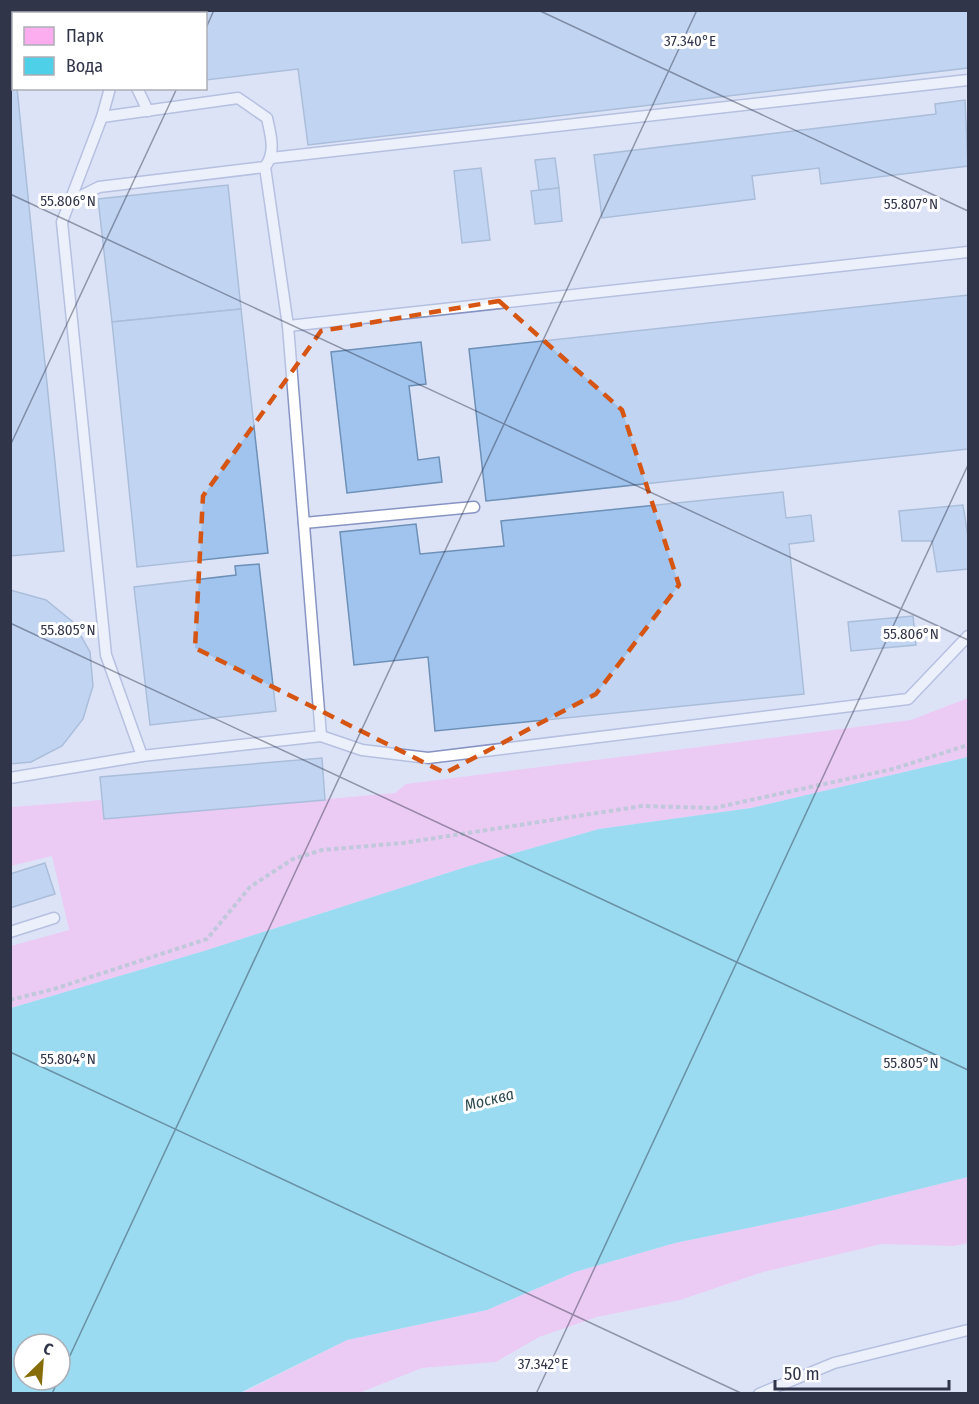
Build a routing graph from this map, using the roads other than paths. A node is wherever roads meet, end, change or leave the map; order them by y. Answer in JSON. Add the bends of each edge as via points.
{"nodes":[{"id":1,"x":969,"y":80,"type":"edge"},
{"id":2,"x":109,"y":90,"type":"edge"},
{"id":3,"x":138,"y":90,"type":"edge"},
{"id":4,"x":148,"y":111,"type":"junction"},
{"id":5,"x":102,"y":117,"type":"junction"},
{"id":6,"x":268,"y":163,"type":"junction"},
{"id":7,"x":67,"y":204,"type":"junction"},
{"id":8,"x":969,"y":252,"type":"edge"},
{"id":9,"x":288,"y":326,"type":"junction"},
{"id":10,"x":474,"y":507,"type":"dead end"},
{"id":11,"x":304,"y":523,"type":"junction"},
{"id":12,"x":969,"y":636,"type":"edge"},
{"id":13,"x":321,"y":736,"type":"junction"},
{"id":14,"x":142,"y":756,"type":"junction"},
{"id":15,"x":10,"y":778,"type":"edge"},
{"id":16,"x":54,"y":918,"type":"dead end"},
{"id":17,"x":10,"y":932,"type":"edge"},
{"id":18,"x":969,"y":1330,"type":"edge"},
{"id":19,"x":759,"y":1394,"type":"edge"}],
"edges":[{"from":1,"to":6,"type":"lane"},
{"from":2,"to":5,"type":"lane"},
{"from":3,"to":4,"type":"lane"},
{"from":4,"to":5,"type":"lane"},
{"from":4,"to":6,"type":"lane","via":[[238,98],[267,118],[272,139]]},
{"from":5,"to":7,"type":"lane"},
{"from":6,"to":7,"type":"lane","via":[[99,187]]},
{"from":6,"to":9,"type":"lane"},
{"from":7,"to":14,"type":"lane","via":[[62,222],[106,656]]},
{"from":8,"to":9,"type":"lane"},
{"from":9,"to":11,"type":"lane"},
{"from":10,"to":11,"type":"lane"},
{"from":11,"to":13,"type":"lane"},
{"from":12,"to":13,"type":"lane","via":[[908,699],[428,758],[362,750]]},
{"from":13,"to":14,"type":"lane"},
{"from":14,"to":15,"type":"lane"},
{"from":16,"to":17,"type":"lane"},
{"from":18,"to":19,"type":"lane","via":[[834,1363]]}]}
